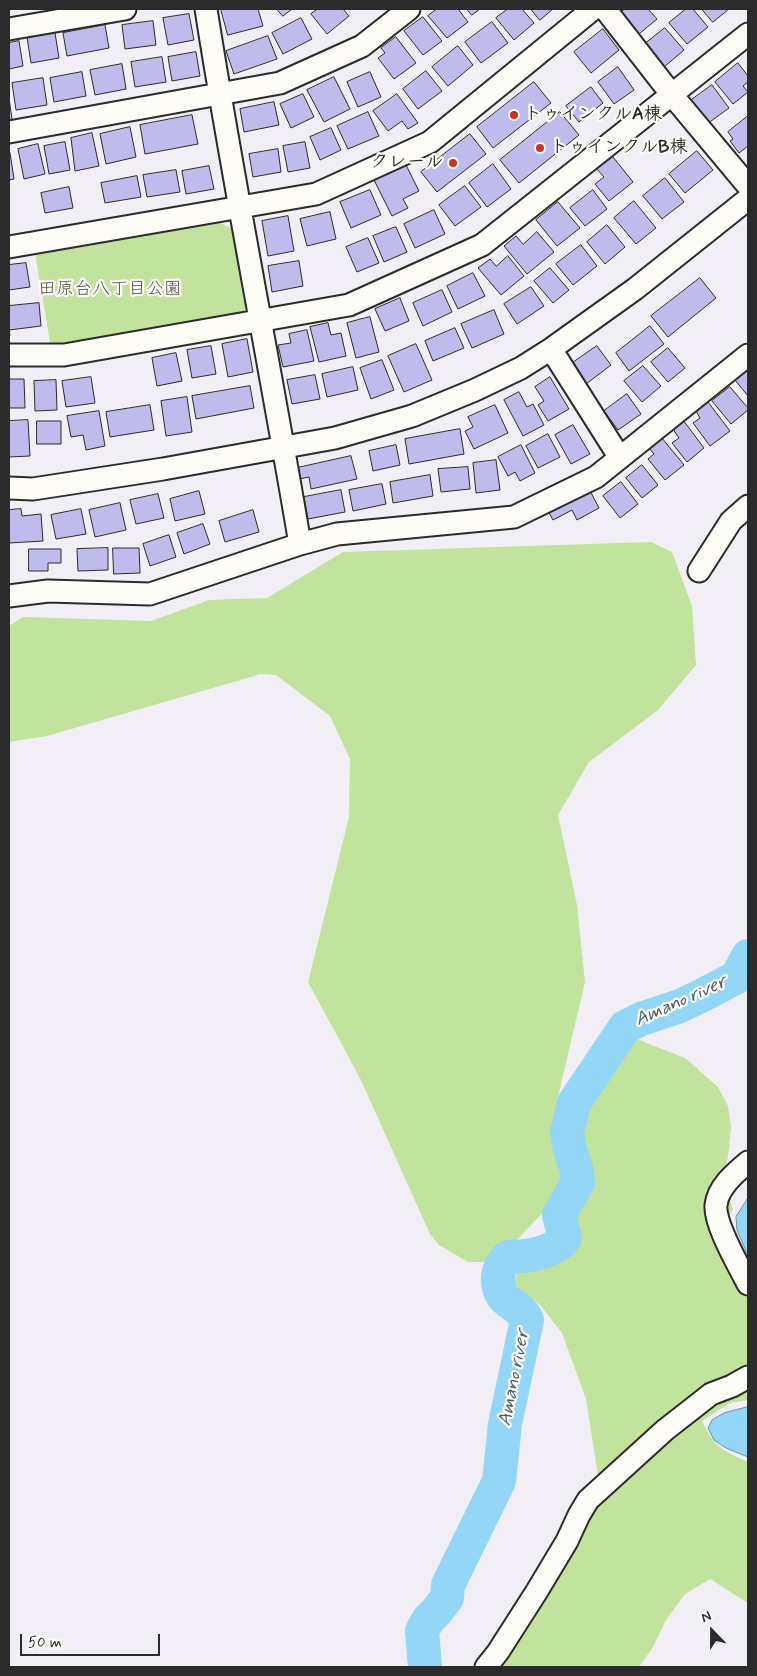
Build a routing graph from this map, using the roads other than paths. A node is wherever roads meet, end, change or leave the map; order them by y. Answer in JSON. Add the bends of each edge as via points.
{"nodes":[{"id":1,"x":125,"y":9,"type":"edge"},
{"id":2,"x":206,"y":9,"type":"edge"},
{"id":3,"x":409,"y":9,"type":"edge"},
{"id":4,"x":593,"y":9,"type":"edge"},
{"id":5,"x":605,"y":9,"type":"edge"},
{"id":6,"x":9,"y":29,"type":"edge"},
{"id":7,"x":748,"y":34,"type":"edge"},
{"id":8,"x":219,"y":93,"type":"junction"},
{"id":9,"x":672,"y":95,"type":"junction"},
{"id":10,"x":9,"y":132,"type":"edge"},
{"id":11,"x":748,"y":186,"type":"edge"},
{"id":12,"x":748,"y":199,"type":"edge"},
{"id":13,"x":241,"y":207,"type":"junction"},
{"id":14,"x":9,"y":247,"type":"edge"},
{"id":15,"x":262,"y":321,"type":"junction"},
{"id":16,"x":551,"y":349,"type":"junction"},
{"id":17,"x":9,"y":355,"type":"edge"},
{"id":18,"x":748,"y":355,"type":"edge"},
{"id":19,"x":284,"y":447,"type":"junction"},
{"id":20,"x":620,"y":458,"type":"junction"},
{"id":21,"x":9,"y":488,"type":"edge"},
{"id":22,"x":748,"y":506,"type":"edge"},
{"id":23,"x":300,"y":544,"type":"junction"},
{"id":24,"x":699,"y":571,"type":"dead end"},
{"id":25,"x":9,"y":596,"type":"edge"},
{"id":26,"x":748,"y":1162,"type":"edge"},
{"id":27,"x":748,"y":1284,"type":"edge"},
{"id":28,"x":748,"y":1377,"type":"edge"},
{"id":29,"x":486,"y":1667,"type":"edge"}],
"edges":[{"from":1,"to":6,"type":"street"},
{"from":2,"to":8,"type":"street"},
{"from":3,"to":8,"type":"street","via":[[362,46],[280,82]]},
{"from":4,"to":13,"type":"street","via":[[430,142],[316,194]]},
{"from":5,"to":9,"type":"street"},
{"from":7,"to":9,"type":"street"},
{"from":8,"to":10,"type":"street"},
{"from":8,"to":13,"type":"street"},
{"from":9,"to":11,"type":"street"},
{"from":9,"to":15,"type":"street","via":[[482,245],[349,304]]},
{"from":12,"to":16,"type":"street","via":[[635,289]]},
{"from":13,"to":14,"type":"street"},
{"from":13,"to":15,"type":"street"},
{"from":15,"to":17,"type":"street","via":[[64,355]]},
{"from":15,"to":19,"type":"street"},
{"from":16,"to":19,"type":"street","via":[[521,368],[412,416],[335,438]]},
{"from":16,"to":20,"type":"street"},
{"from":18,"to":20,"type":"street"},
{"from":19,"to":21,"type":"street","via":[[42,488]]},
{"from":19,"to":23,"type":"street"},
{"from":20,"to":23,"type":"street","via":[[596,477],[514,517],[337,534]]},
{"from":22,"to":24,"type":"street","via":[[731,521]]},
{"from":23,"to":25,"type":"street","via":[[150,594],[48,591]]},
{"from":26,"to":27,"type":"street","via":[[727,1181],[716,1205],[719,1222]]},
{"from":28,"to":29,"type":"street","via":[[711,1394],[665,1430],[588,1500],[537,1591]]}]}
